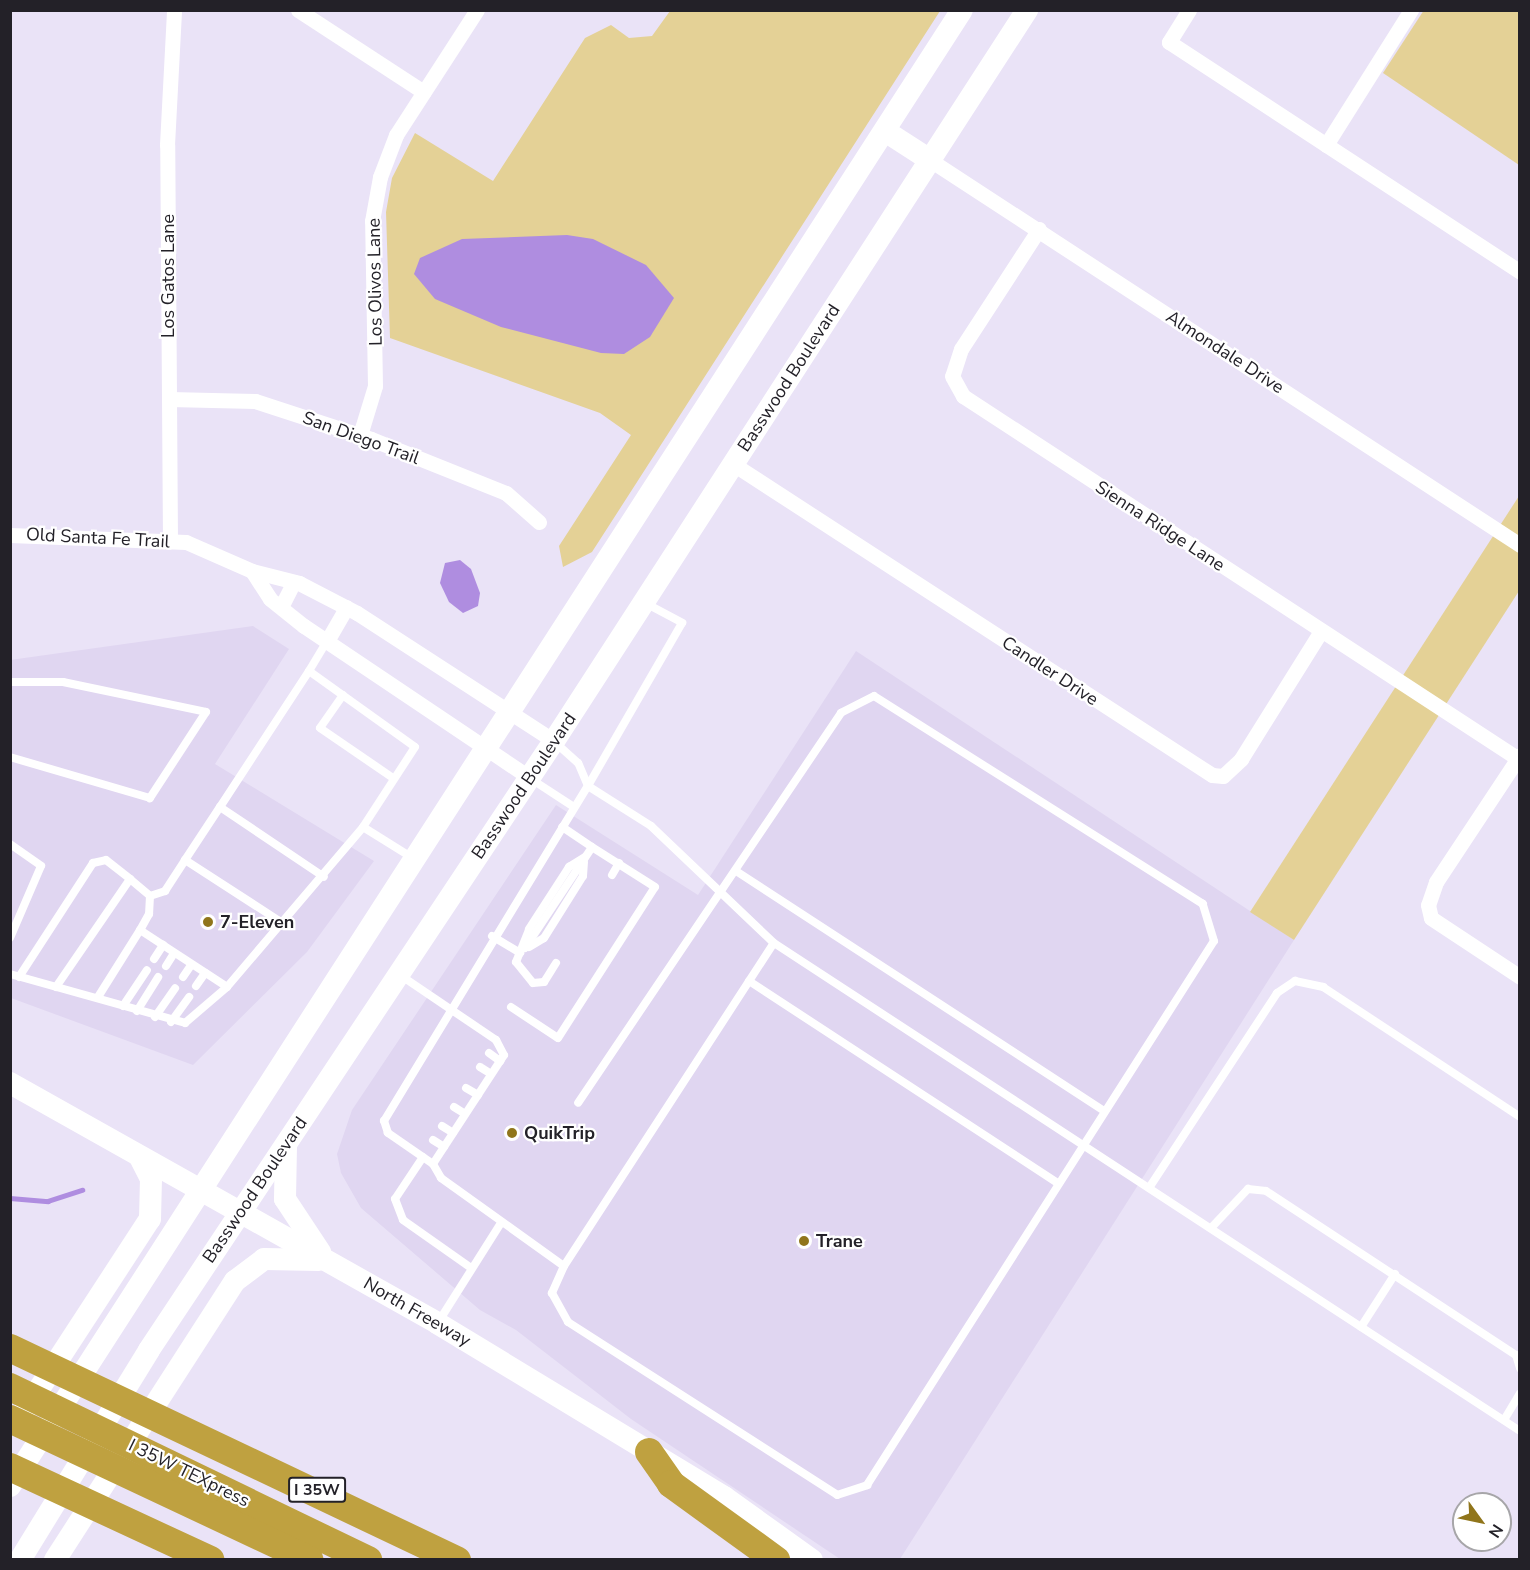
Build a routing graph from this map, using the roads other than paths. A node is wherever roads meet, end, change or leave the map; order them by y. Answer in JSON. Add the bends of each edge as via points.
{"nodes":[{"id":1,"x":174,"y":10,"type":"edge"},
{"id":2,"x":298,"y":10,"type":"edge"},
{"id":3,"x":477,"y":10,"type":"edge"},
{"id":4,"x":962,"y":10,"type":"edge"},
{"id":5,"x":1027,"y":10,"type":"edge"},
{"id":6,"x":1189,"y":10,"type":"edge"},
{"id":7,"x":1411,"y":10,"type":"edge"},
{"id":8,"x":424,"y":92,"type":"junction"},
{"id":9,"x":885,"y":131,"type":"junction"},
{"id":10,"x":1326,"y":145,"type":"junction"},
{"id":11,"x":930,"y":160,"type":"junction"},
{"id":12,"x":1039,"y":229,"type":"junction"},
{"id":13,"x":1520,"y":272,"type":"edge"},
{"id":14,"x":169,"y":399,"type":"junction"},
{"id":15,"x":360,"y":435,"type":"junction"},
{"id":16,"x":733,"y":464,"type":"junction"},
{"id":17,"x":539,"y":522,"type":"dead end"},
{"id":18,"x":10,"y":535,"type":"edge"},
{"id":19,"x":170,"y":541,"type":"junction"},
{"id":20,"x":1520,"y":545,"type":"edge"},
{"id":21,"x":252,"y":571,"type":"junction"},
{"id":22,"x":294,"y":582,"type":"junction"},
{"id":23,"x":644,"y":602,"type":"junction"},
{"id":24,"x":347,"y":607,"type":"junction"},
{"id":25,"x":281,"y":608,"type":"junction"},
{"id":26,"x":1321,"y":631,"type":"junction"},
{"id":27,"x":327,"y":641,"type":"junction"},
{"id":28,"x":309,"y":671,"type":"junction"},
{"id":29,"x":10,"y":682,"type":"edge"},
{"id":30,"x":342,"y":695,"type":"junction"},
{"id":31,"x":510,"y":711,"type":"junction"},
{"id":32,"x":554,"y":741,"type":"junction"},
{"id":33,"x":487,"y":747,"type":"junction"},
{"id":34,"x":10,"y":757,"type":"edge"},
{"id":35,"x":1519,"y":758,"type":"edge"},
{"id":36,"x":393,"y":778,"type":"junction"},
{"id":37,"x":530,"y":778,"type":"junction"},
{"id":38,"x":588,"y":786,"type":"junction"},
{"id":39,"x":220,"y":807,"type":"junction"},
{"id":40,"x":574,"y":807,"type":"junction"},
{"id":41,"x":363,"y":827,"type":"junction"},
{"id":42,"x":561,"y":827,"type":"junction"},
{"id":43,"x":10,"y":844,"type":"edge"},
{"id":44,"x":592,"y":846,"type":"junction"},
{"id":45,"x":412,"y":858,"type":"junction"},
{"id":46,"x":184,"y":860,"type":"junction"},
{"id":47,"x":619,"y":863,"type":"junction"},
{"id":48,"x":735,"y":871,"type":"junction"},
{"id":49,"x":612,"y":875,"type":"dead end"},
{"id":50,"x":324,"y":877,"type":"junction"},
{"id":51,"x":130,"y":879,"type":"junction"},
{"id":52,"x":721,"y":892,"type":"junction"},
{"id":53,"x":150,"y":896,"type":"junction"},
{"id":54,"x":284,"y":924,"type":"junction"},
{"id":55,"x":140,"y":930,"type":"junction"},
{"id":56,"x":492,"y":936,"type":"junction"},
{"id":57,"x":10,"y":939,"type":"edge"},
{"id":58,"x":774,"y":943,"type":"junction"},
{"id":59,"x":163,"y":945,"type":"junction"},
{"id":60,"x":174,"y":953,"type":"junction"},
{"id":61,"x":520,"y":953,"type":"junction"},
{"id":62,"x":154,"y":959,"type":"dead end"},
{"id":63,"x":556,"y":963,"type":"dead end"},
{"id":64,"x":191,"y":965,"type":"junction"},
{"id":65,"x":165,"y":966,"type":"dead end"},
{"id":66,"x":147,"y":970,"type":"dead end"},
{"id":67,"x":205,"y":973,"type":"junction"},
{"id":68,"x":10,"y":974,"type":"edge"},
{"id":69,"x":398,"y":974,"type":"junction"},
{"id":70,"x":20,"y":977,"type":"junction"},
{"id":71,"x":158,"y":977,"type":"dead end"},
{"id":72,"x":183,"y":977,"type":"dead end"},
{"id":73,"x":1520,"y":977,"type":"edge"},
{"id":74,"x":750,"y":981,"type":"junction"},
{"id":75,"x":196,"y":986,"type":"dead end"},
{"id":76,"x":56,"y":987,"type":"junction"},
{"id":77,"x":227,"y":987,"type":"junction"},
{"id":78,"x":176,"y":988,"type":"dead end"},
{"id":79,"x":98,"y":997,"type":"junction"},
{"id":80,"x":189,"y":997,"type":"dead end"},
{"id":81,"x":123,"y":1006,"type":"junction"},
{"id":82,"x":449,"y":1007,"type":"junction"},
{"id":83,"x":511,"y":1008,"type":"dead end"},
{"id":84,"x":137,"y":1011,"type":"junction"},
{"id":85,"x":155,"y":1017,"type":"junction"},
{"id":86,"x":171,"y":1022,"type":"junction"},
{"id":87,"x":445,"y":1024,"type":"junction"},
{"id":88,"x":454,"y":1030,"type":"dead end"},
{"id":89,"x":436,"y":1037,"type":"junction"},
{"id":90,"x":446,"y":1043,"type":"dead end"},
{"id":91,"x":489,"y":1053,"type":"dead end"},
{"id":92,"x":423,"y":1059,"type":"junction"},
{"id":93,"x":500,"y":1061,"type":"junction"},
{"id":94,"x":432,"y":1065,"type":"dead end"},
{"id":95,"x":480,"y":1066,"type":"dead end"},
{"id":96,"x":491,"y":1074,"type":"junction"},
{"id":97,"x":411,"y":1078,"type":"junction"},
{"id":98,"x":10,"y":1083,"type":"edge"},
{"id":99,"x":419,"y":1083,"type":"dead end"},
{"id":100,"x":466,"y":1088,"type":"dead end"},
{"id":101,"x":477,"y":1095,"type":"junction"},
{"id":102,"x":399,"y":1097,"type":"junction"},
{"id":103,"x":407,"y":1102,"type":"dead end"},
{"id":104,"x":578,"y":1103,"type":"dead end"},
{"id":105,"x":454,"y":1107,"type":"dead end"},
{"id":106,"x":390,"y":1111,"type":"junction"},
{"id":107,"x":1104,"y":1111,"type":"junction"},
{"id":108,"x":465,"y":1114,"type":"junction"},
{"id":109,"x":398,"y":1116,"type":"dead end"},
{"id":110,"x":1520,"y":1117,"type":"edge"},
{"id":111,"x":442,"y":1125,"type":"dead end"},
{"id":112,"x":453,"y":1133,"type":"junction"},
{"id":113,"x":433,"y":1140,"type":"dead end"},
{"id":114,"x":286,"y":1142,"type":"junction"},
{"id":115,"x":1082,"y":1146,"type":"junction"},
{"id":116,"x":444,"y":1147,"type":"junction"},
{"id":117,"x":140,"y":1157,"type":"junction"},
{"id":118,"x":423,"y":1157,"type":"junction"},
{"id":119,"x":433,"y":1164,"type":"junction"},
{"id":120,"x":1058,"y":1183,"type":"junction"},
{"id":121,"x":1149,"y":1188,"type":"junction"},
{"id":122,"x":201,"y":1190,"type":"junction"},
{"id":123,"x":239,"y":1213,"type":"junction"},
{"id":124,"x":501,"y":1223,"type":"junction"},
{"id":125,"x":1210,"y":1228,"type":"junction"},
{"id":126,"x":326,"y":1260,"type":"junction"},
{"id":127,"x":564,"y":1266,"type":"junction"},
{"id":128,"x":471,"y":1268,"type":"junction"},
{"id":129,"x":1395,"y":1274,"type":"junction"},
{"id":130,"x":437,"y":1323,"type":"junction"},
{"id":131,"x":1361,"y":1327,"type":"junction"},
{"id":132,"x":10,"y":1348,"type":"edge"},
{"id":133,"x":1520,"y":1368,"type":"edge"},
{"id":134,"x":10,"y":1387,"type":"edge"},
{"id":135,"x":1520,"y":1393,"type":"edge"},
{"id":136,"x":10,"y":1419,"type":"edge"},
{"id":137,"x":1503,"y":1420,"type":"junction"},
{"id":138,"x":1520,"y":1431,"type":"edge"},
{"id":139,"x":10,"y":1434,"type":"edge"},
{"id":140,"x":649,"y":1452,"type":"junction"},
{"id":141,"x":10,"y":1467,"type":"edge"},
{"id":142,"x":10,"y":1486,"type":"edge"},
{"id":143,"x":20,"y":1560,"type":"edge"},
{"id":144,"x":55,"y":1560,"type":"edge"},
{"id":145,"x":210,"y":1560,"type":"edge"},
{"id":146,"x":309,"y":1560,"type":"edge"},
{"id":147,"x":368,"y":1560,"type":"edge"},
{"id":148,"x":457,"y":1560,"type":"edge"},
{"id":149,"x":776,"y":1560,"type":"edge"},
{"id":150,"x":812,"y":1560,"type":"edge"}],
"edges":[{"from":1,"to":14,"type":"street","name":"Los Gatos Lane","via":[[167,145]]},
{"from":2,"to":8,"type":"street"},
{"from":3,"to":8,"type":"street","name":"Los Olivos Lane"},
{"from":4,"to":9,"type":"main road"},
{"from":5,"to":11,"type":"main road","name":"Basswood Boulevard"},
{"from":6,"to":10,"type":"street","via":[[1169,42]]},
{"from":7,"to":10,"type":"street"},
{"from":8,"to":15,"type":"street","name":"Los Olivos Lane","via":[[396,135],[380,177],[372,221],[375,387]]},
{"from":9,"to":11,"type":"main road"},
{"from":9,"to":31,"type":"main road"},
{"from":10,"to":13,"type":"street"},
{"from":11,"to":12,"type":"street","name":"Almondale Drive"},
{"from":11,"to":16,"type":"main road","name":"Basswood Boulevard"},
{"from":12,"to":20,"type":"street","name":"Almondale Drive"},
{"from":12,"to":26,"type":"street","name":"Sienna Ridge Lane","via":[[961,349],[952,376],[963,396]]},
{"from":14,"to":15,"type":"street","name":"San Diego Trail","via":[[255,400]]},
{"from":14,"to":19,"type":"street","name":"Los Gatos Lane"},
{"from":15,"to":17,"type":"street","name":"San Diego Trail","via":[[506,493]]},
{"from":16,"to":23,"type":"main road","name":"Basswood Boulevard"},
{"from":16,"to":26,"type":"street","name":"Candler Drive","via":[[1212,775],[1223,776],[1241,759]]},
{"from":18,"to":19,"type":"street","name":"Old Santa Fe Trail"},
{"from":19,"to":21,"type":"street","name":"Old Santa Fe Trail","via":[[219,554]]},
{"from":21,"to":22,"type":"street","name":"Old Santa Fe Trail"},
{"from":21,"to":25,"type":"street","name":"Old Santa Fe Trail"},
{"from":22,"to":24,"type":"street","name":"Old Santa Fe Trail"},
{"from":22,"to":25,"type":"street"},
{"from":23,"to":32,"type":"main road","name":"Basswood Boulevard"},
{"from":23,"to":38,"type":"lane","via":[[682,623]]},
{"from":24,"to":27,"type":"street"},
{"from":24,"to":31,"type":"street","name":"Old Santa Fe Trail"},
{"from":25,"to":27,"type":"street","name":"Old Santa Fe Trail"},
{"from":26,"to":35,"type":"street","name":"Sienna Ridge Lane"},
{"from":27,"to":28,"type":"lane"},
{"from":27,"to":33,"type":"street","name":"Old Santa Fe Trail"},
{"from":28,"to":30,"type":"lane"},
{"from":28,"to":39,"type":"lane"},
{"from":29,"to":34,"type":"lane","via":[[63,682],[206,712],[150,798]]},
{"from":30,"to":36,"type":"lane","via":[[415,747]]},
{"from":30,"to":36,"type":"lane","via":[[320,728]]},
{"from":31,"to":32,"type":"street","name":"Old Santa Fe Trail"},
{"from":31,"to":33,"type":"main road"},
{"from":32,"to":37,"type":"main road","name":"Basswood Boulevard"},
{"from":32,"to":38,"type":"lane","via":[[578,763]]},
{"from":33,"to":37,"type":"street","name":"Old Santa Fe Trail"},
{"from":33,"to":45,"type":"main road"},
{"from":35,"to":73,"type":"street","via":[[1436,882],[1428,905],[1431,918]]},
{"from":36,"to":41,"type":"lane"},
{"from":37,"to":40,"type":"lane"},
{"from":37,"to":69,"type":"main road","name":"Basswood Boulevard"},
{"from":38,"to":40,"type":"lane"},
{"from":38,"to":52,"type":"lane","via":[[651,826]]},
{"from":39,"to":46,"type":"lane"},
{"from":39,"to":50,"type":"lane"},
{"from":40,"to":42,"type":"lane"},
{"from":41,"to":45,"type":"lane"},
{"from":41,"to":50,"type":"lane"},
{"from":42,"to":44,"type":"lane"},
{"from":42,"to":56,"type":"lane"},
{"from":43,"to":57,"type":"lane","via":[[41,867]]},
{"from":44,"to":47,"type":"lane"},
{"from":44,"to":61,"type":"lane"},
{"from":45,"to":122,"type":"main road"},
{"from":46,"to":53,"type":"lane","via":[[165,891]]},
{"from":46,"to":54,"type":"lane"},
{"from":47,"to":49,"type":"lane"},
{"from":47,"to":83,"type":"lane","via":[[655,887],[558,1038]]},
{"from":48,"to":52,"type":"lane"},
{"from":48,"to":107,"type":"lane"},
{"from":48,"to":107,"type":"lane","via":[[841,714],[874,696],[1203,904],[1214,940]]},
{"from":50,"to":54,"type":"lane"},
{"from":51,"to":53,"type":"lane"},
{"from":51,"to":70,"type":"lane","via":[[106,860],[93,862]]},
{"from":51,"to":76,"type":"lane"},
{"from":52,"to":58,"type":"lane"},
{"from":52,"to":104,"type":"lane"},
{"from":53,"to":55,"type":"lane","via":[[149,914]]},
{"from":54,"to":77,"type":"lane"},
{"from":55,"to":59,"type":"lane"},
{"from":55,"to":79,"type":"lane"},
{"from":56,"to":61,"type":"lane"},
{"from":56,"to":82,"type":"lane"},
{"from":58,"to":74,"type":"lane"},
{"from":58,"to":115,"type":"lane"},
{"from":59,"to":60,"type":"lane"},
{"from":59,"to":62,"type":"lane"},
{"from":60,"to":64,"type":"lane"},
{"from":60,"to":65,"type":"lane"},
{"from":61,"to":63,"type":"lane","via":[[522,976],[533,983],[544,982]]},
{"from":64,"to":67,"type":"lane"},
{"from":64,"to":72,"type":"lane"},
{"from":66,"to":81,"type":"lane"},
{"from":67,"to":75,"type":"lane"},
{"from":67,"to":77,"type":"lane"},
{"from":68,"to":70,"type":"lane"},
{"from":69,"to":82,"type":"lane"},
{"from":69,"to":114,"type":"main road","name":"Basswood Boulevard"},
{"from":70,"to":76,"type":"lane"},
{"from":71,"to":84,"type":"lane"},
{"from":74,"to":120,"type":"lane"},
{"from":74,"to":127,"type":"lane"},
{"from":76,"to":79,"type":"lane"},
{"from":77,"to":86,"type":"lane","via":[[196,1016]]},
{"from":78,"to":85,"type":"lane"},
{"from":79,"to":81,"type":"lane"},
{"from":80,"to":86,"type":"lane"},
{"from":81,"to":84,"type":"lane"},
{"from":82,"to":87,"type":"lane"},
{"from":82,"to":93,"type":"lane","via":[[496,1040],[504,1055]]},
{"from":84,"to":85,"type":"lane"},
{"from":85,"to":86,"type":"lane"},
{"from":87,"to":88,"type":"lane"},
{"from":87,"to":89,"type":"lane"},
{"from":89,"to":90,"type":"lane"},
{"from":89,"to":92,"type":"lane"},
{"from":91,"to":93,"type":"lane"},
{"from":92,"to":94,"type":"lane"},
{"from":92,"to":97,"type":"lane"},
{"from":93,"to":96,"type":"lane"},
{"from":95,"to":96,"type":"lane"},
{"from":96,"to":101,"type":"lane"},
{"from":97,"to":99,"type":"lane"},
{"from":97,"to":102,"type":"lane"},
{"from":98,"to":117,"type":"main road","name":"North Freeway"},
{"from":100,"to":101,"type":"lane"},
{"from":101,"to":108,"type":"lane"},
{"from":102,"to":103,"type":"lane"},
{"from":102,"to":106,"type":"lane"},
{"from":105,"to":108,"type":"lane"},
{"from":106,"to":109,"type":"lane"},
{"from":106,"to":118,"type":"lane","via":[[384,1120],[388,1133]]},
{"from":107,"to":115,"type":"lane"},
{"from":108,"to":112,"type":"lane"},
{"from":110,"to":121,"type":"lane","via":[[1323,987],[1295,981],[1277,993]]},
{"from":111,"to":112,"type":"lane"},
{"from":112,"to":116,"type":"lane"},
{"from":113,"to":116,"type":"lane"},
{"from":114,"to":123,"type":"main road","name":"Basswood Boulevard"},
{"from":114,"to":126,"type":"main road","via":[[281,1180],[285,1199]]},
{"from":115,"to":120,"type":"lane"},
{"from":115,"to":121,"type":"lane"},
{"from":116,"to":119,"type":"lane"},
{"from":117,"to":122,"type":"main road","name":"North Freeway"},
{"from":117,"to":139,"type":"main road","via":[[151,1179],[150,1219]]},
{"from":118,"to":119,"type":"lane"},
{"from":118,"to":128,"type":"lane","via":[[395,1199],[403,1220]]},
{"from":119,"to":124,"type":"lane","via":[[441,1178]]},
{"from":120,"to":127,"type":"lane","via":[[867,1485],[837,1495],[568,1322],[552,1293]]},
{"from":121,"to":125,"type":"lane"},
{"from":122,"to":123,"type":"main road","name":"North Freeway"},
{"from":122,"to":142,"type":"main road"},
{"from":123,"to":126,"type":"main road","name":"North Freeway"},
{"from":123,"to":143,"type":"main road","name":"Basswood Boulevard"},
{"from":124,"to":127,"type":"lane"},
{"from":124,"to":128,"type":"lane"},
{"from":125,"to":129,"type":"lane","via":[[1248,1189],[1266,1191]]},
{"from":125,"to":131,"type":"lane"},
{"from":126,"to":130,"type":"main road","name":"North Freeway"},
{"from":126,"to":144,"type":"main road","via":[[274,1258],[252,1265],[200,1335]]},
{"from":128,"to":130,"type":"lane"},
{"from":129,"to":131,"type":"lane"},
{"from":129,"to":133,"type":"lane","via":[[1516,1355]]},
{"from":130,"to":140,"type":"main road","name":"North Freeway"},
{"from":131,"to":137,"type":"lane"},
{"from":132,"to":148,"type":"highway","number":"I 35W"},
{"from":134,"to":147,"type":"highway","name":"I 35W TEXpress"},
{"from":135,"to":137,"type":"lane"},
{"from":136,"to":146,"type":"highway","name":"I 35W TEXpress"},
{"from":137,"to":138,"type":"lane"},
{"from":140,"to":149,"type":"highway","via":[[671,1484]]},
{"from":140,"to":150,"type":"main road","name":"North Freeway"},
{"from":141,"to":145,"type":"highway"}]}
